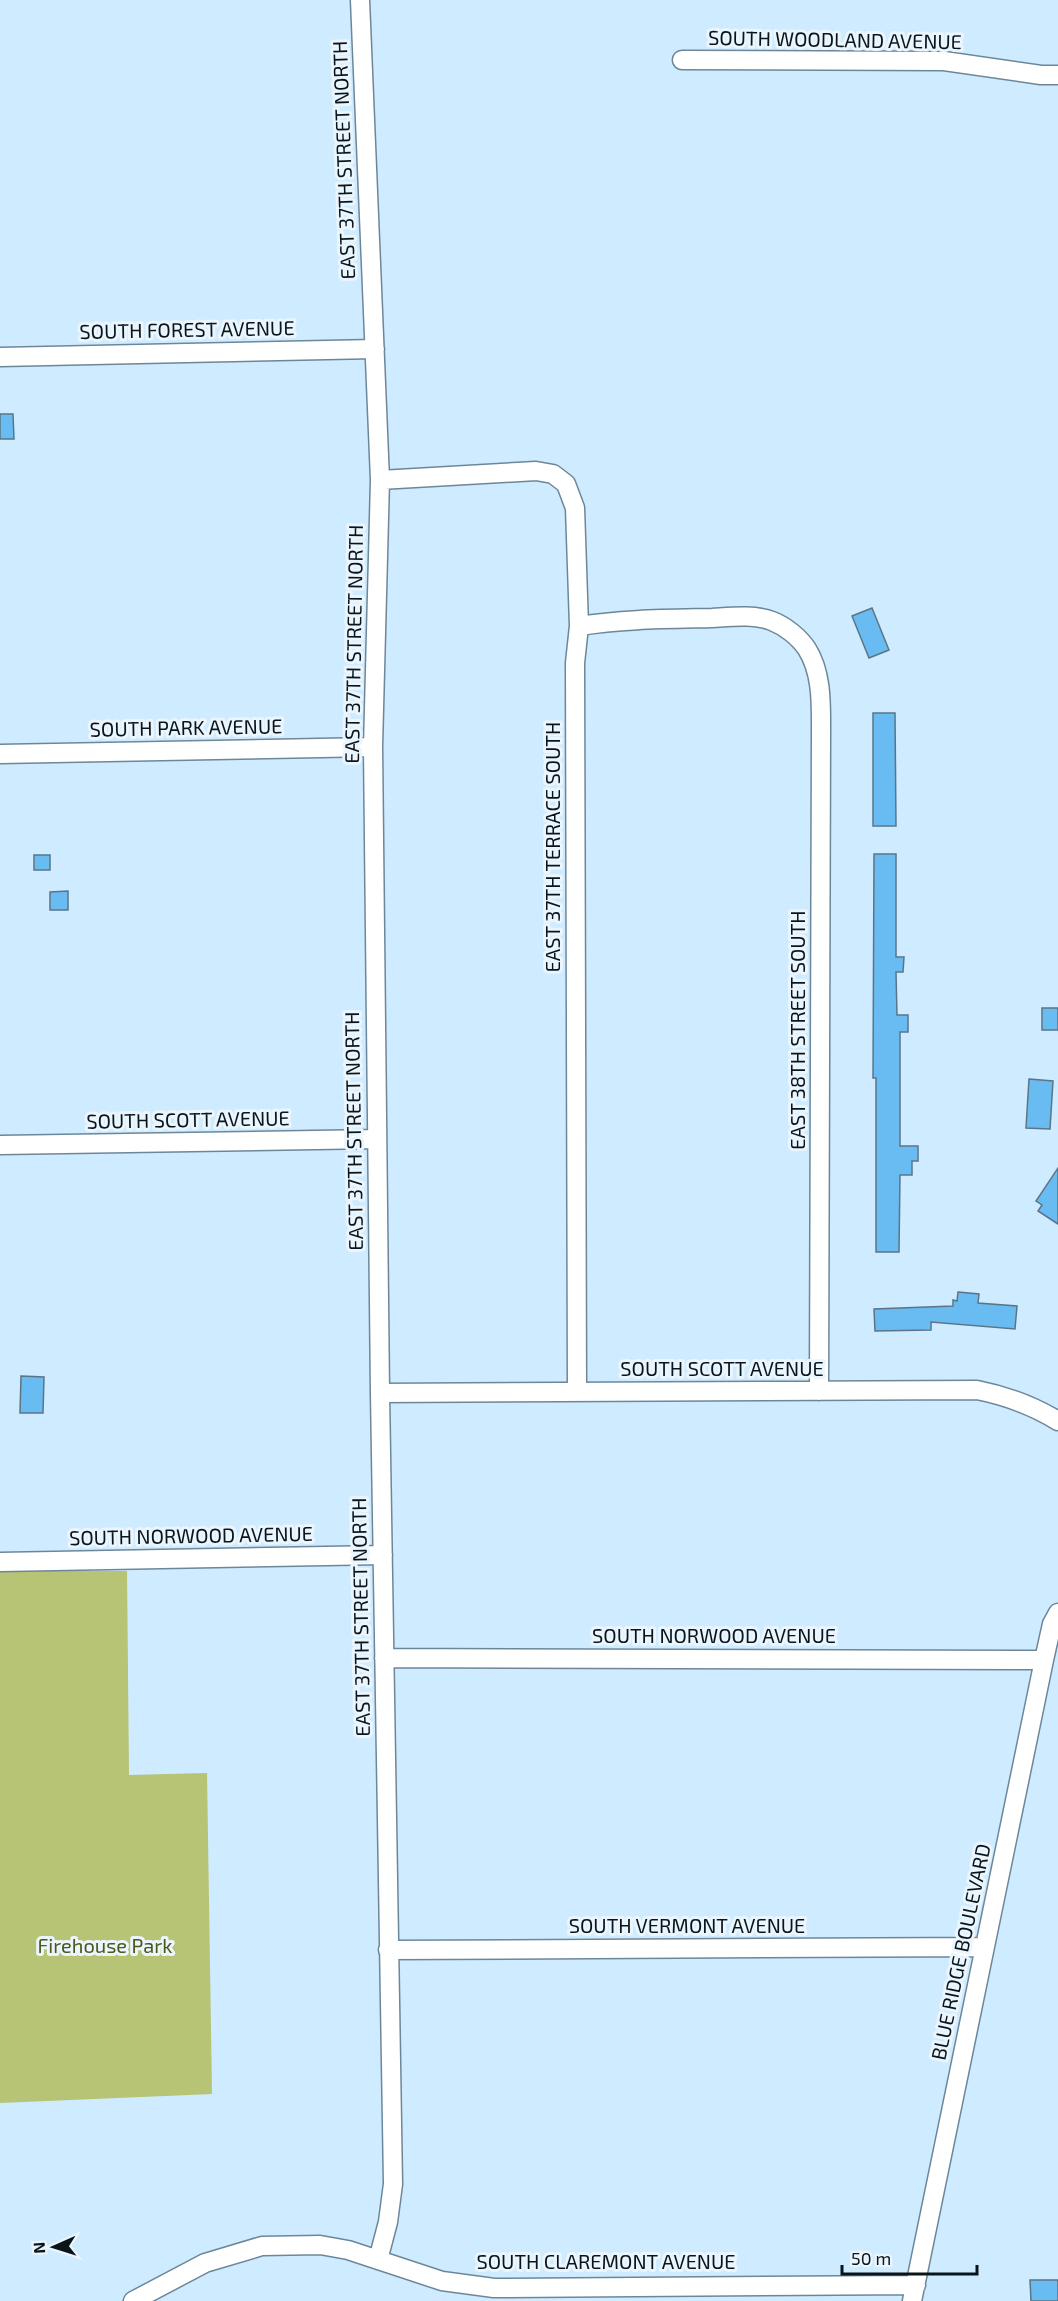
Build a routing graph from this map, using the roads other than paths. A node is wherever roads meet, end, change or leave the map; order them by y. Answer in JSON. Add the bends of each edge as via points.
{"nodes":[{"id":1,"x":360,"y":0,"type":"edge"},
{"id":2,"x":681,"y":60,"type":"dead end"},
{"id":3,"x":1058,"y":75,"type":"edge"},
{"id":4,"x":375,"y":349,"type":"junction"},
{"id":5,"x":0,"y":357,"type":"edge"},
{"id":6,"x":385,"y":480,"type":"junction"},
{"id":7,"x":579,"y":626,"type":"junction"},
{"id":8,"x":373,"y":747,"type":"junction"},
{"id":9,"x":0,"y":754,"type":"edge"},
{"id":10,"x":376,"y":1139,"type":"junction"},
{"id":11,"x":0,"y":1145,"type":"edge"},
{"id":12,"x":819,"y":1391,"type":"junction"},
{"id":13,"x":577,"y":1392,"type":"junction"},
{"id":14,"x":380,"y":1393,"type":"junction"},
{"id":15,"x":1058,"y":1421,"type":"edge"},
{"id":16,"x":383,"y":1554,"type":"junction"},
{"id":17,"x":0,"y":1562,"type":"edge"},
{"id":18,"x":1058,"y":1613,"type":"edge"},
{"id":19,"x":384,"y":1658,"type":"junction"},
{"id":20,"x":1044,"y":1660,"type":"junction"},
{"id":21,"x":985,"y":1947,"type":"junction"},
{"id":22,"x":388,"y":1950,"type":"junction"},
{"id":23,"x":378,"y":2260,"type":"junction"},
{"id":24,"x":914,"y":2293,"type":"edge"},
{"id":25,"x":133,"y":2301,"type":"edge"}],
"edges":[{"from":1,"to":4,"type":"street","name":"EAST 37TH STREET NORTH"},
{"from":2,"to":3,"type":"street","name":"SOUTH WOODLAND AVENUE","via":[[944,61]]},
{"from":4,"to":5,"type":"street","name":"SOUTH FOREST AVENUE"},
{"from":4,"to":6,"type":"street","name":"EAST 37TH STREET NORTH"},
{"from":6,"to":7,"type":"street","name":"EAST 37TH TERRACE SOUTH","via":[[536,471],[553,474],[566,484],[575,508]]},
{"from":6,"to":8,"type":"street","name":"EAST 37TH STREET NORTH"},
{"from":7,"to":12,"type":"street","name":"EAST 38TH STREET SOUTH","via":[[617,620],[770,620],[807,649],[816,669],[821,730]]},
{"from":7,"to":13,"type":"street","name":"EAST 37TH TERRACE SOUTH","via":[[575,663]]},
{"from":8,"to":9,"type":"street","name":"SOUTH PARK AVENUE"},
{"from":8,"to":10,"type":"street","name":"EAST 37TH STREET NORTH"},
{"from":10,"to":11,"type":"street","name":"SOUTH SCOTT AVENUE"},
{"from":10,"to":14,"type":"street","name":"EAST 37TH STREET NORTH"},
{"from":12,"to":13,"type":"street","name":"SOUTH SCOTT AVENUE"},
{"from":12,"to":15,"type":"street","name":"SOUTH SCOTT AVENUE","via":[[977,1390],[1038,1408]]},
{"from":13,"to":14,"type":"street","name":"SOUTH SCOTT AVENUE"},
{"from":14,"to":16,"type":"street","name":"EAST 37TH STREET NORTH"},
{"from":16,"to":17,"type":"street","name":"SOUTH NORWOOD AVENUE"},
{"from":16,"to":19,"type":"street","name":"EAST 37TH STREET NORTH"},
{"from":18,"to":20,"type":"street","name":"BLUE RIDGE BOULEVARD"},
{"from":19,"to":20,"type":"street","name":"SOUTH NORWOOD AVENUE"},
{"from":19,"to":22,"type":"street","name":"EAST 37TH STREET NORTH"},
{"from":20,"to":21,"type":"street","name":"BLUE RIDGE BOULEVARD"},
{"from":21,"to":22,"type":"street","name":"SOUTH VERMONT AVENUE"},
{"from":21,"to":24,"type":"street","name":"BLUE RIDGE BOULEVARD"},
{"from":22,"to":23,"type":"street","name":"EAST 37TH STREET NORTH","via":[[393,2184]]},
{"from":23,"to":24,"type":"street","name":"SOUTH CLAREMONT AVENUE","via":[[442,2281],[494,2288]]},
{"from":23,"to":25,"type":"street","name":"SOUTH CLAREMONT AVENUE","via":[[320,2244],[262,2246],[205,2263]]}]}
